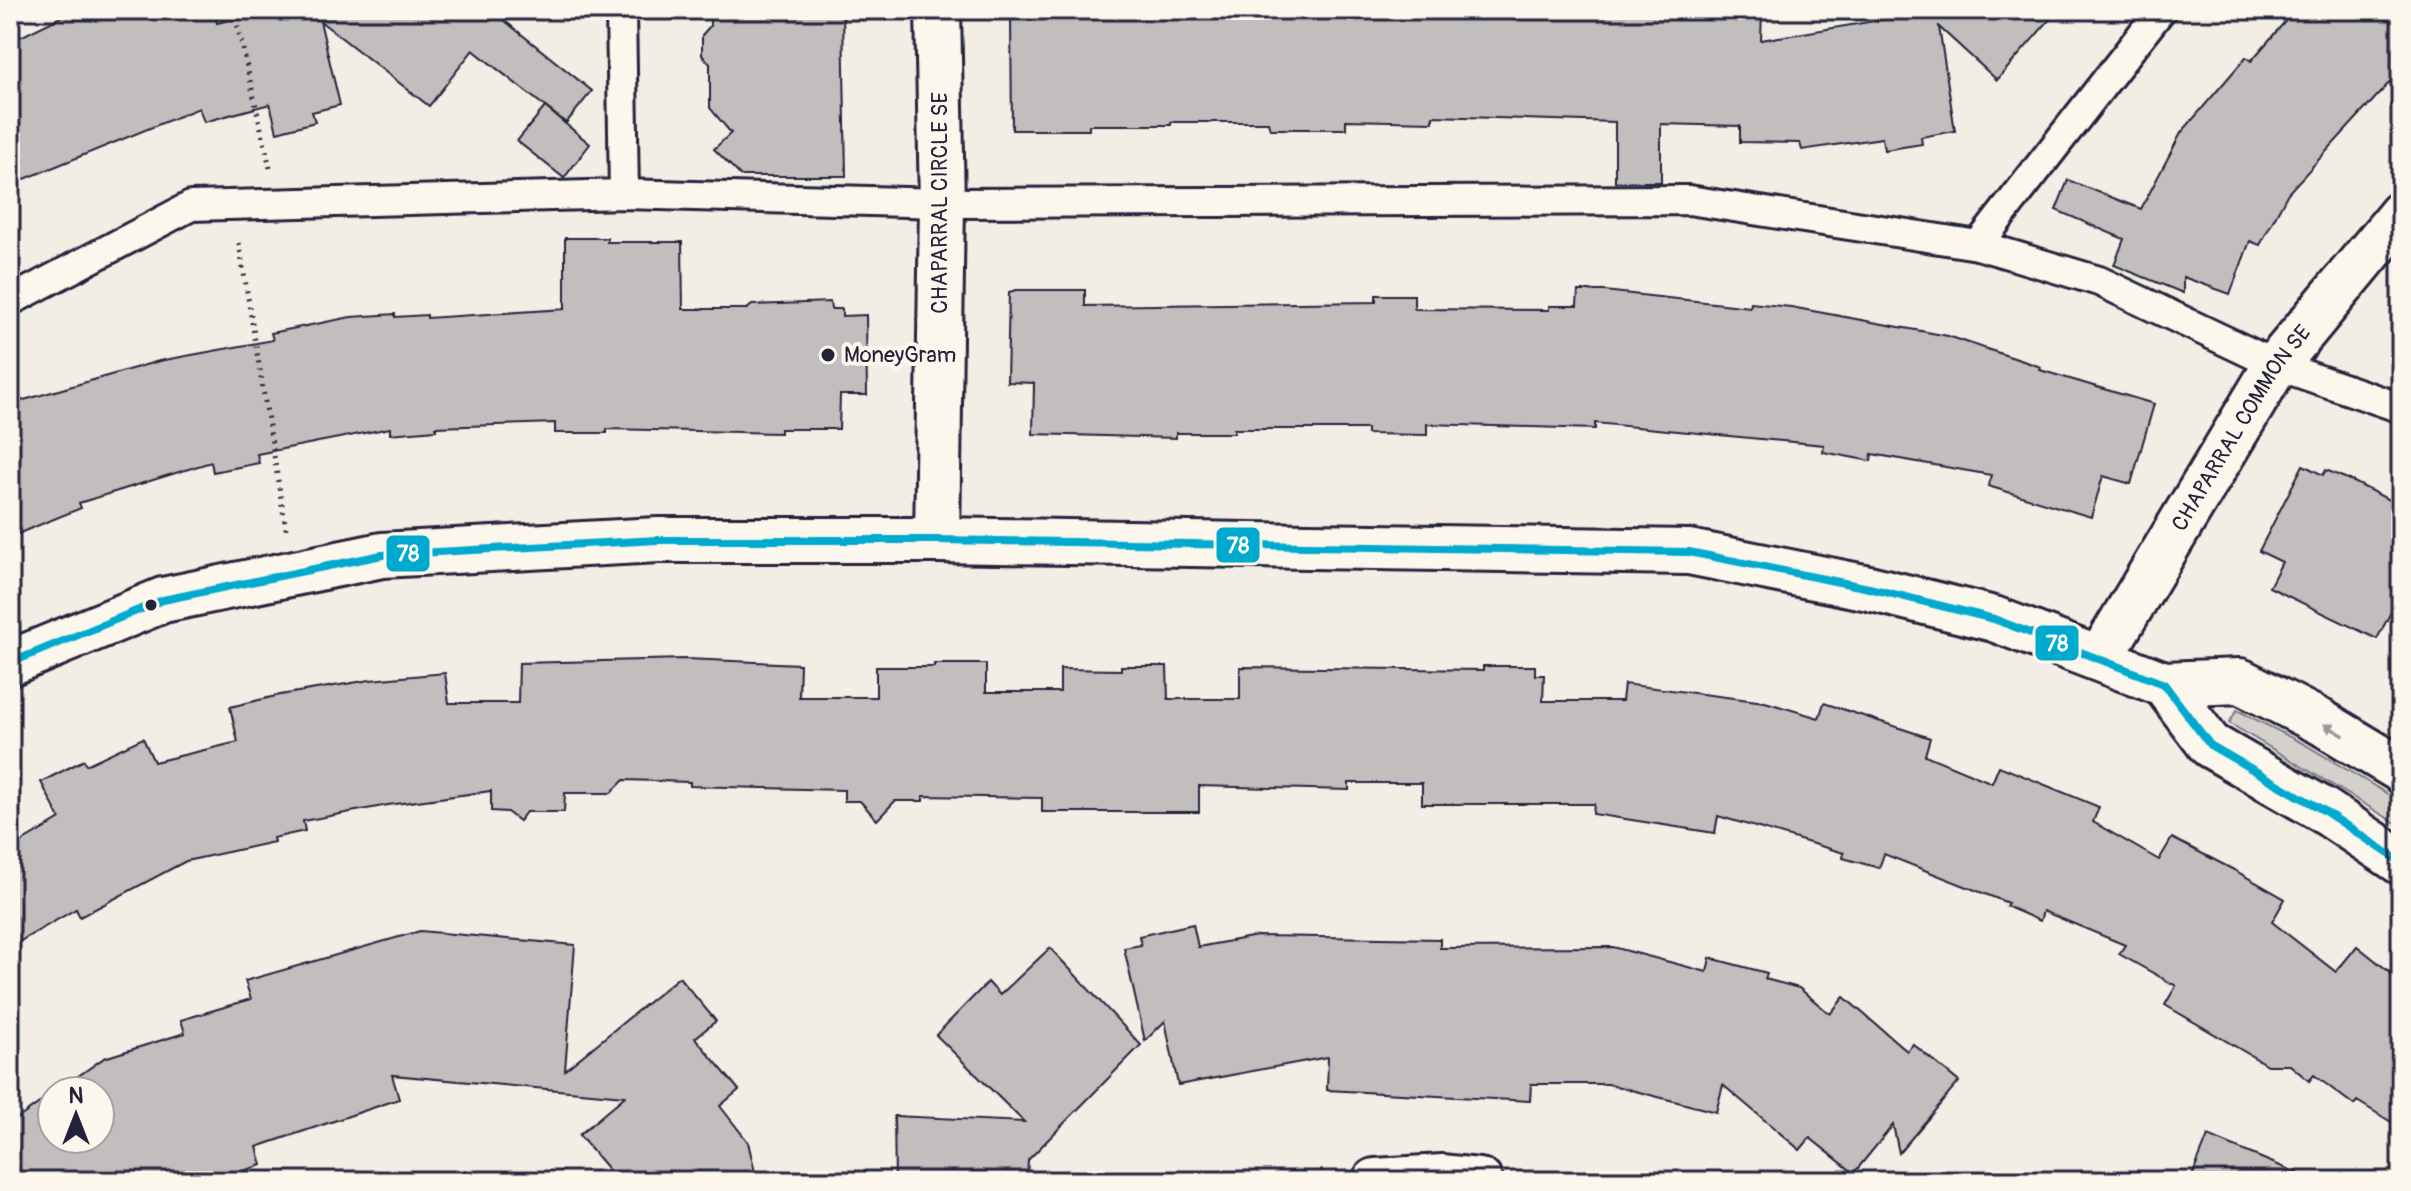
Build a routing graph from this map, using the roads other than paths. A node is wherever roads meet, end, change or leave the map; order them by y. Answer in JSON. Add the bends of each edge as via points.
{"nodes":[{"id":1,"x":621,"y":10,"type":"edge"},
{"id":2,"x":938,"y":10,"type":"edge"},
{"id":3,"x":2161,"y":10,"type":"edge"},
{"id":4,"x":624,"y":194,"type":"junction"},
{"id":5,"x":942,"y":203,"type":"junction"},
{"id":6,"x":2401,"y":214,"type":"edge"},
{"id":7,"x":1978,"y":245,"type":"junction"},
{"id":8,"x":10,"y":301,"type":"edge"},
{"id":9,"x":2276,"y":365,"type":"junction"},
{"id":10,"x":2401,"y":408,"type":"edge"},
{"id":11,"x":937,"y":540,"type":"junction"},
{"id":12,"x":2100,"y":658,"type":"junction"},
{"id":13,"x":10,"y":663,"type":"edge"},
{"id":14,"x":2164,"y":684,"type":"junction"},
{"id":15,"x":2401,"y":770,"type":"edge"},
{"id":16,"x":2401,"y":862,"type":"edge"},
{"id":17,"x":1375,"y":1181,"type":"edge"},
{"id":18,"x":1480,"y":1181,"type":"edge"}],
"edges":[{"from":1,"to":4,"type":"lane"},
{"from":2,"to":5,"type":"street","name":"CHAPARRAL CIRCLE SE"},
{"from":3,"to":7,"type":"lane"},
{"from":4,"to":5,"type":"lane"},
{"from":4,"to":8,"type":"lane","via":[[191,206]]},
{"from":5,"to":7,"type":"lane","via":[[1689,200]]},
{"from":5,"to":11,"type":"street","name":"CHAPARRAL CIRCLE SE"},
{"from":6,"to":9,"type":"street","name":"CHAPARRAL COMMON SE"},
{"from":7,"to":9,"type":"lane","via":[[2099,281]]},
{"from":9,"to":10,"type":"lane"},
{"from":9,"to":12,"type":"street","name":"CHAPARRAL COMMON SE"},
{"from":11,"to":12,"type":"street","via":[[1689,552],[1994,619]]},
{"from":11,"to":13,"type":"street","via":[[658,540],[382,555],[163,600]]},
{"from":12,"to":14,"type":"street"},
{"from":15,"to":14,"type":"street","one_way":true,"via":[[2240,681]]},
{"from":14,"to":16,"type":"street","via":[[2210,745]]},
{"from":17,"to":18,"type":"street"}]}
